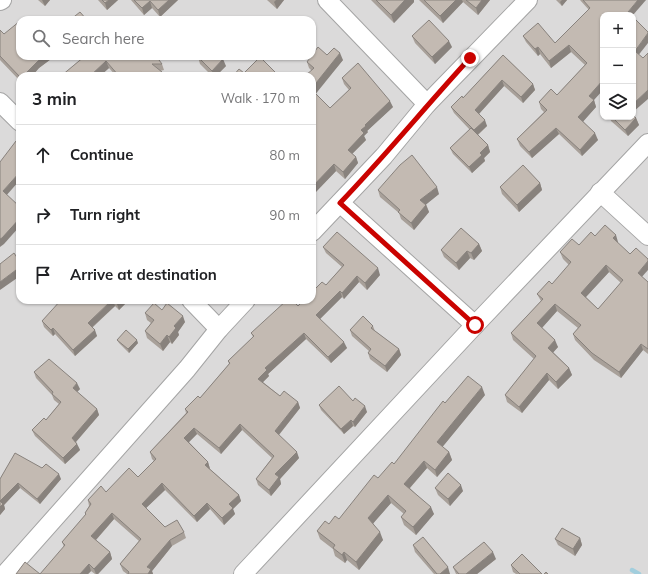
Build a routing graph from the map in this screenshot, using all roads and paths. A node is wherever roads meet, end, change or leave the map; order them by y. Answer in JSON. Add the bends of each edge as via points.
{"nodes":[{"id":1,"x":327,"y":0,"type":"edge"},
{"id":2,"x":528,"y":0,"type":"edge"},
{"id":3,"x":427,"y":104,"type":"junction"},
{"id":4,"x":2,"y":108,"type":"edge"},
{"id":5,"x":16,"y":119,"type":"edge"},
{"id":6,"x":648,"y":143,"type":"edge"},
{"id":7,"x":600,"y":192,"type":"junction"},
{"id":8,"x":340,"y":203,"type":"junction"},
{"id":9,"x":316,"y":228,"type":"edge"},
{"id":10,"x":648,"y":236,"type":"edge"},
{"id":11,"x":195,"y":304,"type":"edge"},
{"id":12,"x":242,"y":304,"type":"edge"},
{"id":13,"x":475,"y":325,"type":"junction"},
{"id":14,"x":219,"y":329,"type":"junction"},
{"id":15,"x":5,"y":574,"type":"edge"},
{"id":16,"x":243,"y":574,"type":"edge"}],
"edges":[{"from":1,"to":3,"type":"street"},
{"from":2,"to":3,"type":"street"},
{"from":3,"to":8,"type":"street","via":[[384,156]]},
{"from":4,"to":5,"type":"street"},
{"from":6,"to":7,"type":"street"},
{"from":7,"to":10,"type":"street"},
{"from":7,"to":13,"type":"street"},
{"from":8,"to":9,"type":"street"},
{"from":8,"to":13,"type":"street"},
{"from":11,"to":14,"type":"street"},
{"from":12,"to":14,"type":"street"},
{"from":13,"to":16,"type":"street"},
{"from":14,"to":15,"type":"street","via":[[187,369]]}]}
